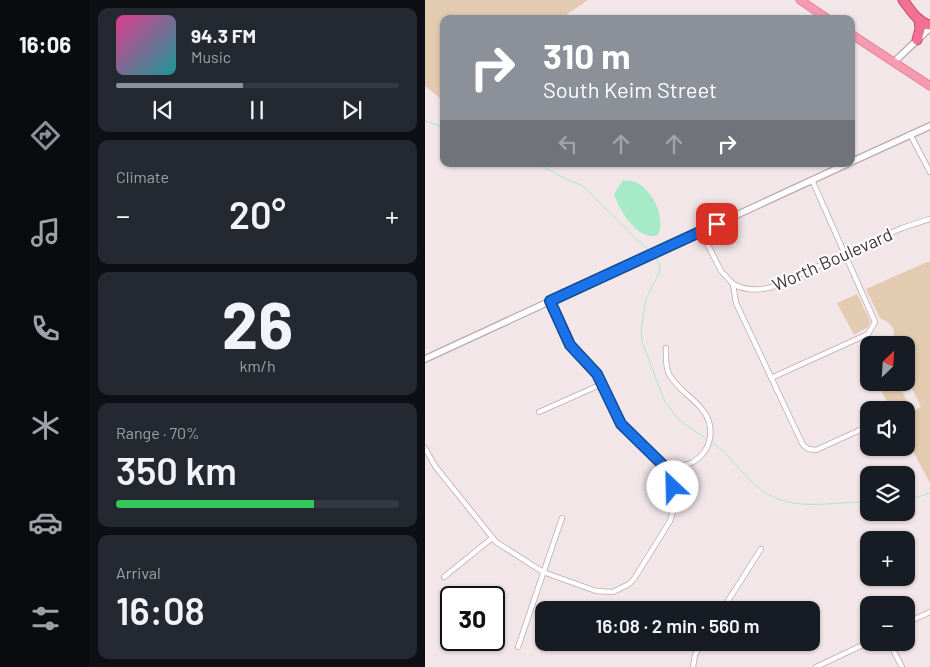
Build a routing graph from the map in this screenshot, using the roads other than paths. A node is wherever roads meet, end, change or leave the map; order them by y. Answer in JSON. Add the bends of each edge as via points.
{"nodes":[{"id":1,"x":800,"y":0,"type":"edge"},
{"id":2,"x":903,"y":0,"type":"edge"},
{"id":3,"x":823,"y":15,"type":"edge"},
{"id":4,"x":919,"y":19,"type":"junction"},
{"id":5,"x":930,"y":27,"type":"edge"},
{"id":6,"x":855,"y":37,"type":"edge"},
{"id":7,"x":917,"y":40,"type":"junction"},
{"id":8,"x":894,"y":62,"type":"junction"},
{"id":9,"x":930,"y":86,"type":"edge"},
{"id":10,"x":930,"y":126,"type":"edge"},
{"id":11,"x":910,"y":134,"type":"junction"},
{"id":12,"x":855,"y":160,"type":"edge"},
{"id":13,"x":840,"y":167,"type":"edge"},
{"id":14,"x":930,"y":172,"type":"edge"},
{"id":15,"x":812,"y":180,"type":"junction"},
{"id":16,"x":930,"y":219,"type":"edge"},
{"id":17,"x":701,"y":231,"type":"junction"},
{"id":18,"x":844,"y":253,"type":"junction"},
{"id":19,"x":733,"y":284,"type":"junction"},
{"id":20,"x":550,"y":301,"type":"junction"},
{"id":21,"x":666,"y":348,"type":"dead end"},
{"id":22,"x":425,"y":359,"type":"edge"},
{"id":23,"x":771,"y":378,"type":"junction"},
{"id":24,"x":602,"y":384,"type":"junction"},
{"id":25,"x":539,"y":412,"type":"dead end"},
{"id":26,"x":860,"y":430,"type":"edge"},
{"id":27,"x":425,"y":448,"type":"edge"},
{"id":28,"x":431,"y":459,"type":"junction"},
{"id":29,"x":425,"y":462,"type":"edge"},
{"id":30,"x":667,"y":469,"type":"junction"},
{"id":31,"x":562,"y":518,"type":"dead end"},
{"id":32,"x":492,"y":538,"type":"junction"},
{"id":33,"x":761,"y":549,"type":"dead end"},
{"id":34,"x":543,"y":572,"type":"junction"},
{"id":35,"x":443,"y":577,"type":"dead end"},
{"id":36,"x":729,"y":601,"type":"edge"},
{"id":37,"x":930,"y":612,"type":"edge"},
{"id":38,"x":915,"y":619,"type":"edge"},
{"id":39,"x":860,"y":646,"type":"edge"},
{"id":40,"x":518,"y":647,"type":"dead end"},
{"id":41,"x":697,"y":651,"type":"edge"},
{"id":42,"x":894,"y":651,"type":"edge"},
{"id":43,"x":693,"y":667,"type":"edge"},
{"id":44,"x":815,"y":667,"type":"edge"},
{"id":45,"x":902,"y":667,"type":"edge"}],
"edges":[{"from":1,"to":3,"type":"main road"},
{"from":2,"to":4,"type":"highway"},
{"from":4,"to":5,"type":"highway"},
{"from":4,"to":7,"type":"highway"},
{"from":5,"to":7,"type":"street"},
{"from":6,"to":8,"type":"main road"},
{"from":7,"to":8,"type":"street"},
{"from":8,"to":9,"type":"main road"},
{"from":10,"to":11,"type":"street"},
{"from":11,"to":12,"type":"street"},
{"from":11,"to":14,"type":"street"},
{"from":13,"to":15,"type":"street"},
{"from":15,"to":17,"type":"street"},
{"from":15,"to":18,"type":"street"},
{"from":16,"to":18,"type":"street","name":"Worth Boulevard"},
{"from":17,"to":19,"type":"street","via":[[721,271]]},
{"from":17,"to":20,"type":"street"},
{"from":18,"to":19,"type":"street","name":"Worth Boulevard","via":[[765,289],[749,290]]},
{"from":18,"to":23,"type":"street","via":[[875,322],[868,334]]},
{"from":19,"to":23,"type":"street","via":[[736,304]]},
{"from":20,"to":22,"type":"street"},
{"from":20,"to":24,"type":"street","via":[[570,345],[592,367]]},
{"from":21,"to":30,"type":"street","via":[[668,374],[703,410],[709,422],[710,439],[703,453],[693,462]]},
{"from":23,"to":26,"type":"street","via":[[803,445],[808,449],[816,450]]},
{"from":24,"to":25,"type":"street"},
{"from":24,"to":30,"type":"street","via":[[621,424]]},
{"from":27,"to":28,"type":"street"},
{"from":28,"to":29,"type":"street"},
{"from":28,"to":32,"type":"street"},
{"from":30,"to":34,"type":"street","via":[[673,484],[674,511],[629,584],[613,592],[600,592]]},
{"from":31,"to":34,"type":"street"},
{"from":32,"to":34,"type":"street"},
{"from":32,"to":35,"type":"street"},
{"from":33,"to":36,"type":"street"},
{"from":34,"to":40,"type":"street"},
{"from":37,"to":38,"type":"street"},
{"from":39,"to":44,"type":"street"},
{"from":41,"to":43,"type":"street"},
{"from":42,"to":45,"type":"street"}]}
